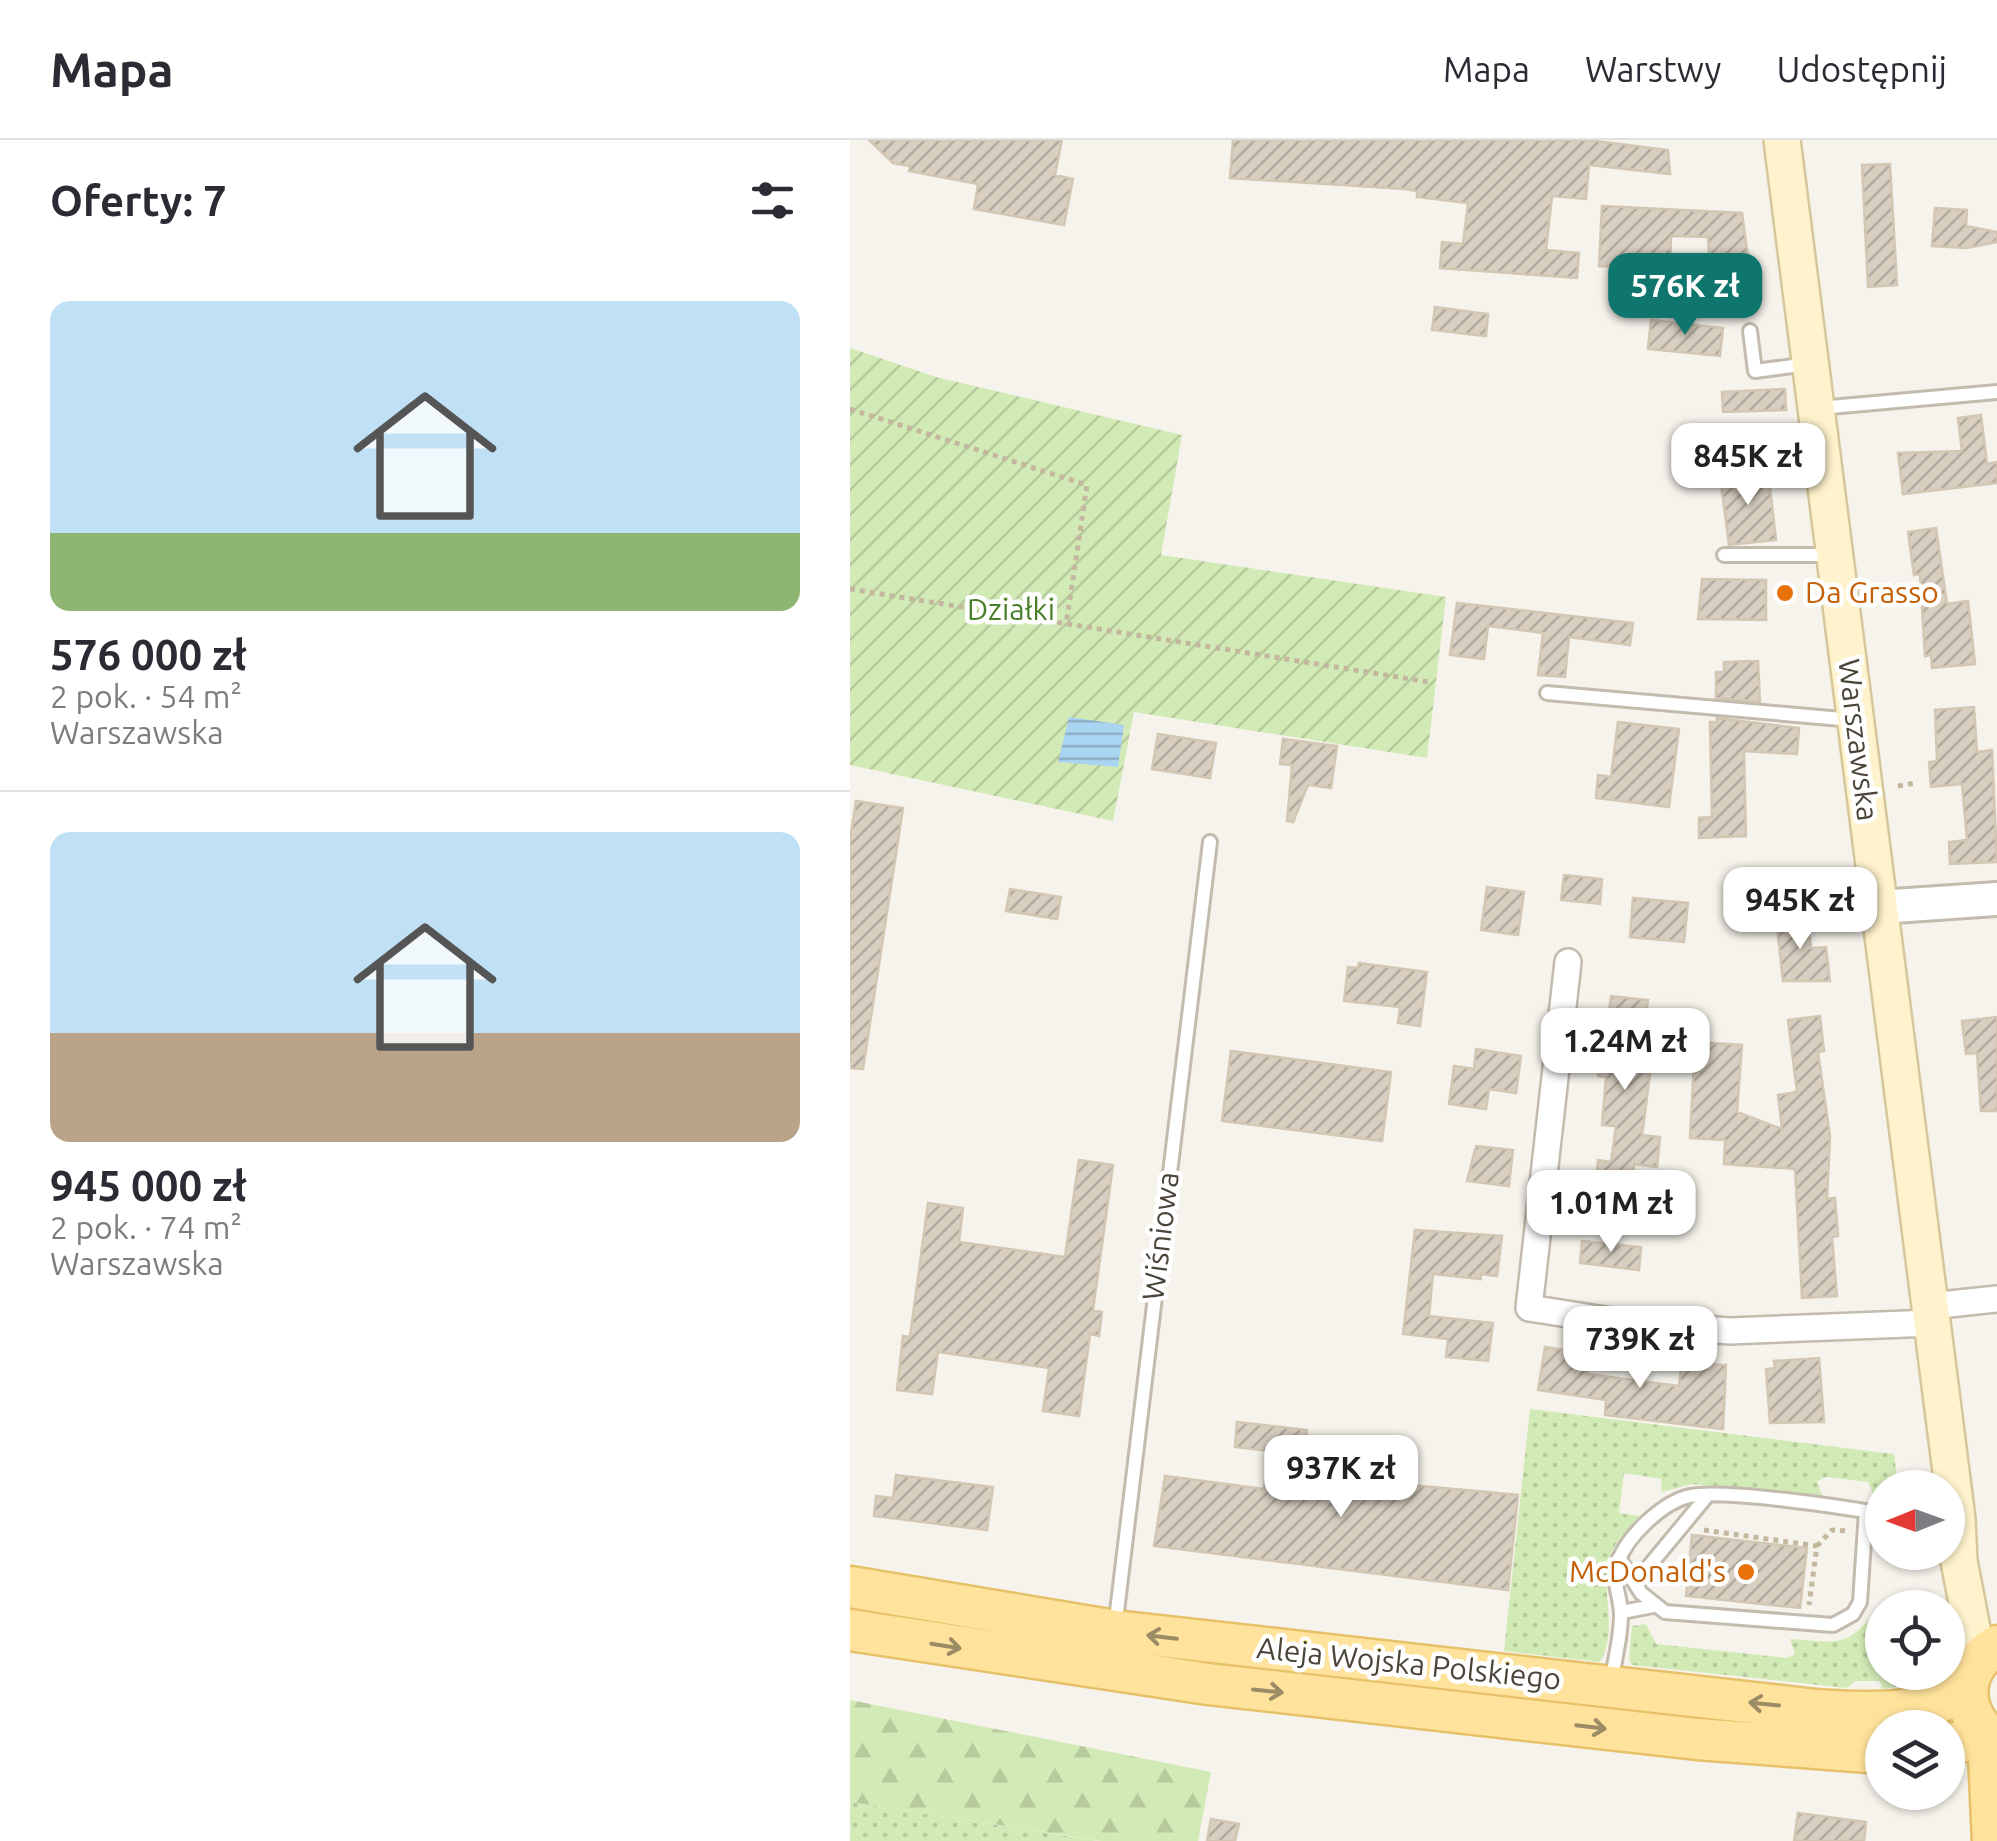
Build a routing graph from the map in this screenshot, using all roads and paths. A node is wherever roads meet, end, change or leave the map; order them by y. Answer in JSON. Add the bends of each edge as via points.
{"nodes":[{"id":1,"x":1782,"y":140,"type":"edge"},
{"id":2,"x":1750,"y":331,"type":"dead end"},
{"id":3,"x":1811,"y":364,"type":"junction"},
{"id":4,"x":1997,"y":392,"type":"edge"},
{"id":5,"x":850,"y":409,"type":"edge"},
{"id":6,"x":1818,"y":419,"type":"junction"},
{"id":7,"x":1716,"y":441,"type":"dead end"},
{"id":8,"x":1724,"y":554,"type":"dead end"},
{"id":9,"x":1835,"y":555,"type":"junction"},
{"id":10,"x":850,"y":590,"type":"edge"},
{"id":11,"x":1066,"y":625,"type":"junction"},
{"id":12,"x":1429,"y":682,"type":"dead end"},
{"id":13,"x":1547,"y":693,"type":"dead end"},
{"id":14,"x":1856,"y":721,"type":"junction"},
{"id":15,"x":1916,"y":782,"type":"dead end"},
{"id":16,"x":1898,"y":786,"type":"dead end"},
{"id":17,"x":1210,"y":842,"type":"dead end"},
{"id":18,"x":1997,"y":900,"type":"edge"},
{"id":19,"x":1879,"y":906,"type":"junction"},
{"id":20,"x":1568,"y":962,"type":"dead end"},
{"id":21,"x":1997,"y":1299,"type":"edge"},
{"id":22,"x":1931,"y":1314,"type":"junction"},
{"id":23,"x":1947,"y":1470,"type":"edge"},
{"id":24,"x":1707,"y":1496,"type":"junction"},
{"id":25,"x":1865,"y":1512,"type":"edge"},
{"id":26,"x":1865,"y":1527,"type":"edge"},
{"id":27,"x":1693,"y":1529,"type":"dead end"},
{"id":28,"x":1856,"y":1538,"type":"dead end"},
{"id":29,"x":1965,"y":1543,"type":"edge"},
{"id":30,"x":1817,"y":1546,"type":"junction"},
{"id":31,"x":1619,"y":1558,"type":"junction"},
{"id":32,"x":1960,"y":1570,"type":"edge"},
{"id":33,"x":1635,"y":1584,"type":"junction"},
{"id":34,"x":850,"y":1587,"type":"edge"},
{"id":35,"x":1997,"y":1601,"type":"edge"},
{"id":36,"x":1653,"y":1606,"type":"junction"},
{"id":37,"x":1820,"y":1609,"type":"dead end"},
{"id":38,"x":1622,"y":1612,"type":"junction"},
{"id":39,"x":850,"y":1630,"type":"edge"},
{"id":40,"x":1115,"y":1631,"type":"junction"},
{"id":41,"x":1980,"y":1665,"type":"edge"},
{"id":42,"x":1610,"y":1687,"type":"junction"},
{"id":43,"x":1992,"y":1738,"type":"edge"},
{"id":44,"x":1965,"y":1743,"type":"edge"},
{"id":45,"x":1865,"y":1752,"type":"edge"},
{"id":46,"x":1994,"y":1841,"type":"edge"}],
"edges":[{"from":1,"to":3,"type":"main road","name":"Warszawska"},
{"from":2,"to":3,"type":"lane","via":[[1755,371]]},
{"from":3,"to":6,"type":"main road","name":"Warszawska"},
{"from":4,"to":6,"type":"lane"},
{"from":5,"to":11,"type":"path","via":[[1087,485]]},
{"from":6,"to":7,"type":"lane"},
{"from":6,"to":9,"type":"main road","name":"Warszawska"},
{"from":8,"to":9,"type":"lane"},
{"from":9,"to":14,"type":"main road","name":"Warszawska"},
{"from":10,"to":11,"type":"path"},
{"from":11,"to":12,"type":"path"},
{"from":13,"to":14,"type":"lane"},
{"from":14,"to":19,"type":"main road","name":"Warszawska"},
{"from":15,"to":16,"type":"path"},
{"from":17,"to":40,"type":"lane","name":"Wiśniowa"},
{"from":18,"to":19,"type":"street"},
{"from":19,"to":22,"type":"main road","name":"Warszawska"},
{"from":20,"to":22,"type":"street","via":[[1529,1308],[1730,1331]]},
{"from":21,"to":22,"type":"street"},
{"from":22,"to":23,"type":"main road","name":"Warszawska"},
{"from":24,"to":25,"type":"lane"},
{"from":24,"to":31,"type":"lane","via":[[1671,1503]]},
{"from":24,"to":33,"type":"lane"},
{"from":26,"to":36,"type":"lane","via":[[1860,1602],[1843,1622],[1820,1627]]},
{"from":27,"to":30,"type":"path"},
{"from":28,"to":30,"type":"path","via":[[1832,1530]]},
{"from":29,"to":35,"type":"main road","name":"Warszawska"},
{"from":30,"to":37,"type":"path","via":[[1809,1608]]},
{"from":31,"to":33,"type":"lane"},
{"from":31,"to":38,"type":"lane","via":[[1614,1577]]},
{"from":32,"to":41,"type":"main road","name":"Warszawska"},
{"from":33,"to":36,"type":"lane"},
{"from":34,"to":40,"type":"main road","name":"Aleja Wojska Polskiego"},
{"from":36,"to":38,"type":"lane"},
{"from":38,"to":42,"type":"lane"},
{"from":39,"to":45,"type":"main road","name":"Aleja Wojska Polskiego","one_way":true,"via":[[1208,1684]]},
{"from":42,"to":40,"type":"main road","name":"Aleja Wojska Polskiego","one_way":true},
{"from":41,"to":42,"type":"main road","name":"Aleja Wojska Polskiego","one_way":true,"via":[[1928,1708],[1861,1713]]},
{"from":41,"to":43,"type":"main road","via":[[1971,1715]]},
{"from":43,"to":44,"type":"main road"},
{"from":43,"to":46,"type":"main road"}]}
